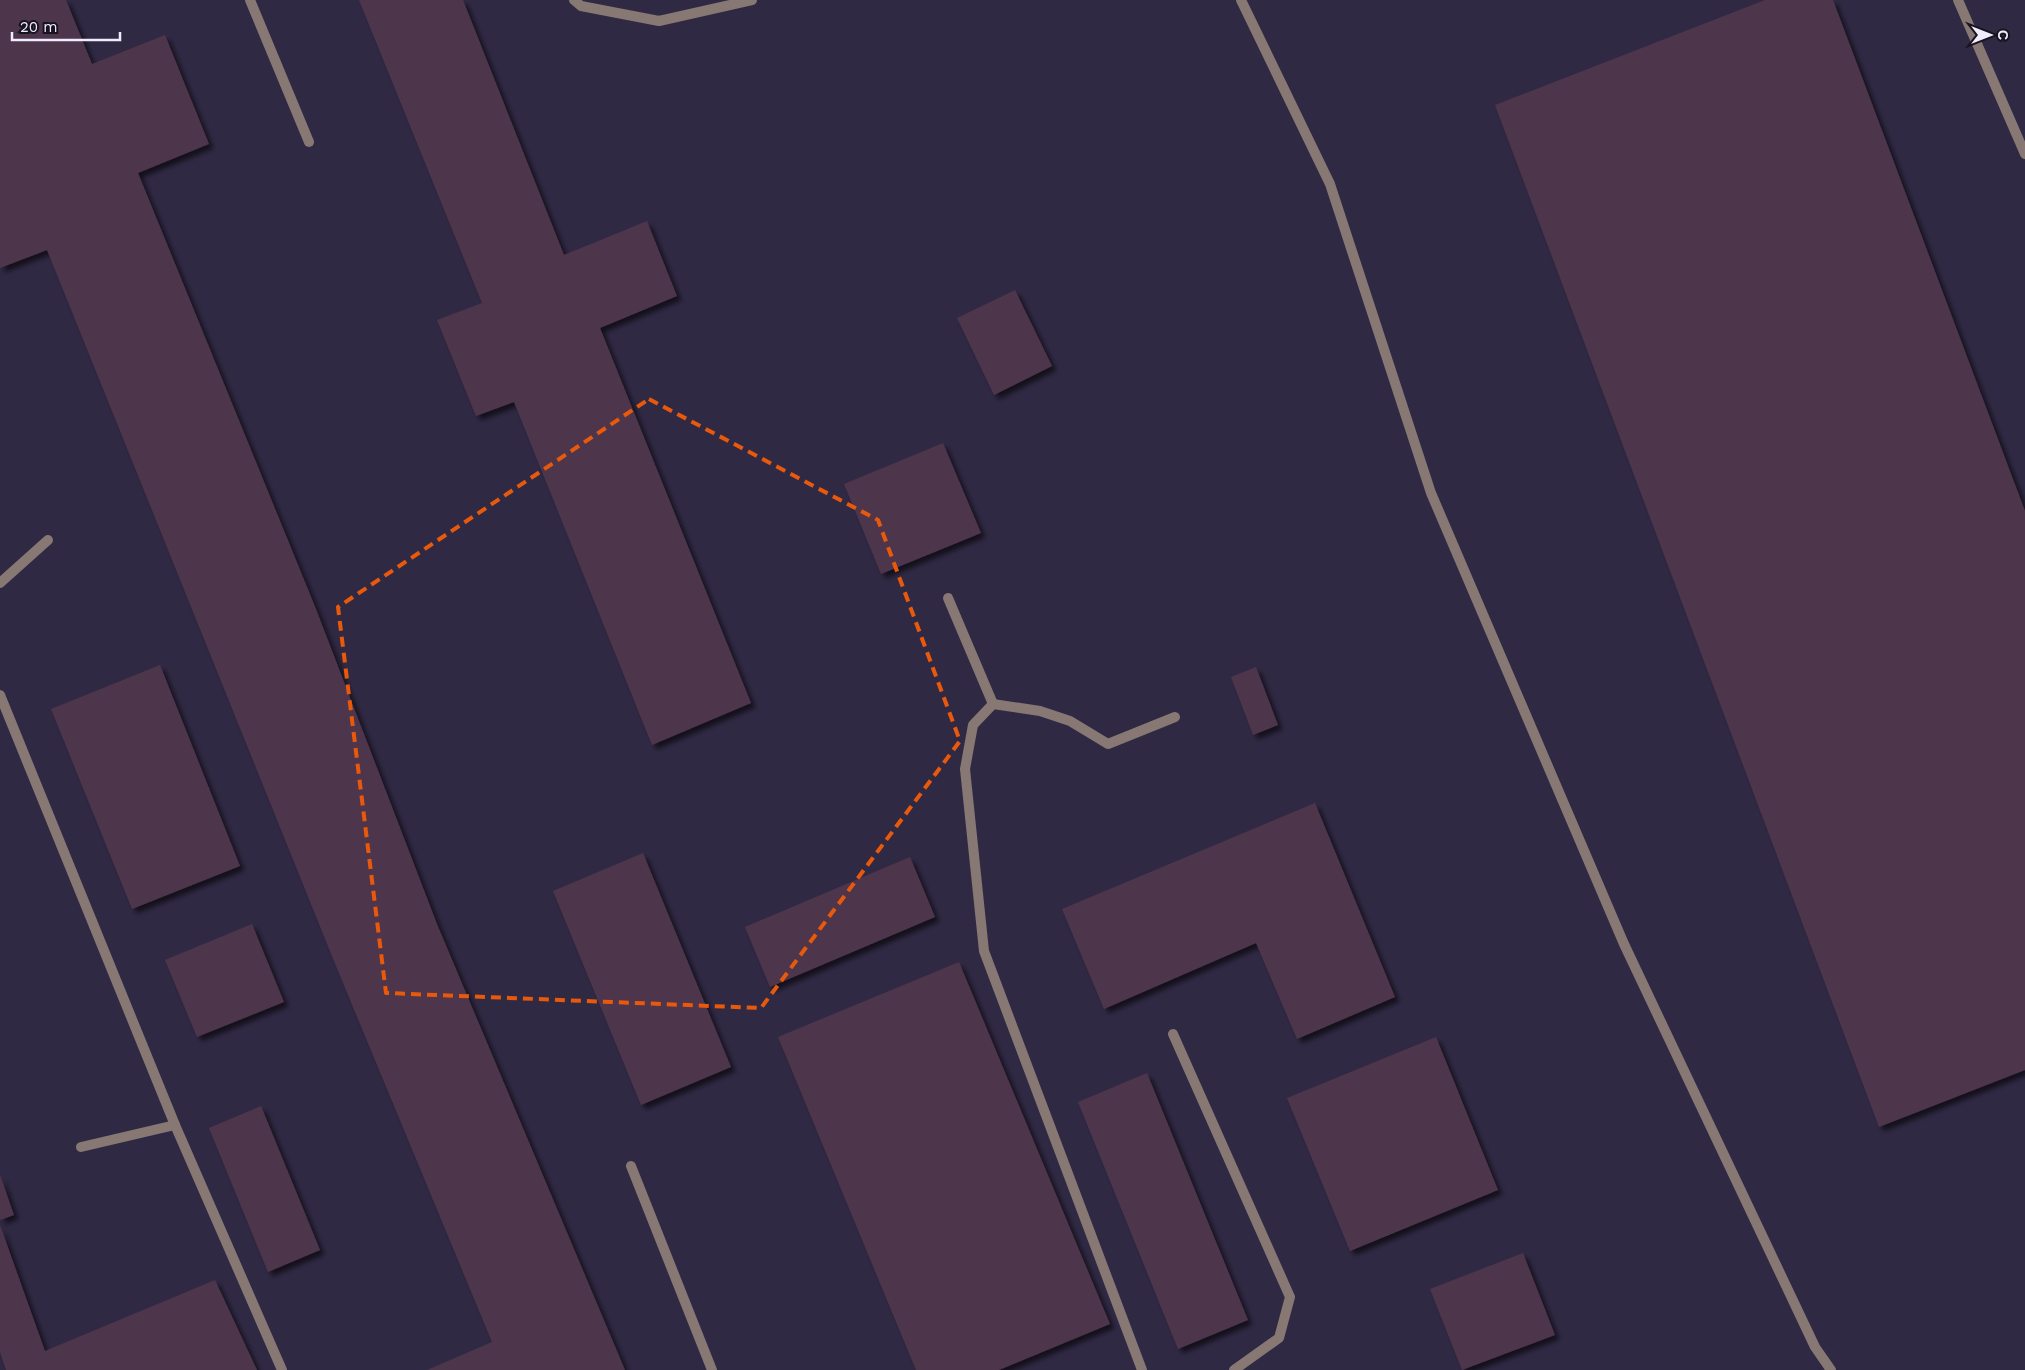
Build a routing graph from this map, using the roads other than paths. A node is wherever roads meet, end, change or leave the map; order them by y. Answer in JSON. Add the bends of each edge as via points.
{"nodes":[{"id":1,"x":250,"y":0,"type":"edge"},
{"id":2,"x":574,"y":0,"type":"edge"},
{"id":3,"x":752,"y":0,"type":"edge"},
{"id":4,"x":1241,"y":0,"type":"edge"},
{"id":5,"x":1958,"y":0,"type":"edge"},
{"id":6,"x":309,"y":142,"type":"dead end"},
{"id":7,"x":2025,"y":154,"type":"edge"},
{"id":8,"x":48,"y":540,"type":"dead end"},
{"id":9,"x":0,"y":583,"type":"edge"},
{"id":10,"x":948,"y":598,"type":"dead end"},
{"id":11,"x":0,"y":695,"type":"edge"},
{"id":12,"x":993,"y":704,"type":"junction"},
{"id":13,"x":1175,"y":717,"type":"dead end"},
{"id":14,"x":1173,"y":1034,"type":"dead end"},
{"id":15,"x":175,"y":1125,"type":"junction"},
{"id":16,"x":81,"y":1147,"type":"dead end"},
{"id":17,"x":631,"y":1166,"type":"dead end"},
{"id":18,"x":282,"y":1370,"type":"edge"},
{"id":19,"x":712,"y":1370,"type":"edge"},
{"id":20,"x":1142,"y":1370,"type":"edge"},
{"id":21,"x":1234,"y":1370,"type":"edge"},
{"id":22,"x":1832,"y":1370,"type":"edge"}],
"edges":[{"from":1,"to":6,"type":"lane"},
{"from":2,"to":3,"type":"lane","via":[[581,6],[660,21]]},
{"from":4,"to":22,"type":"lane","via":[[1330,184],[1431,493],[1624,944],[1815,1347]]},
{"from":5,"to":7,"type":"lane"},
{"from":8,"to":9,"type":"lane"},
{"from":10,"to":12,"type":"lane"},
{"from":11,"to":15,"type":"lane"},
{"from":12,"to":13,"type":"lane","via":[[1048,713],[1070,721],[1108,744]]},
{"from":12,"to":20,"type":"lane","via":[[973,725],[965,769],[984,951]]},
{"from":14,"to":21,"type":"lane","via":[[1290,1297],[1279,1338]]},
{"from":15,"to":16,"type":"lane"},
{"from":15,"to":18,"type":"lane"},
{"from":17,"to":19,"type":"lane"}]}
